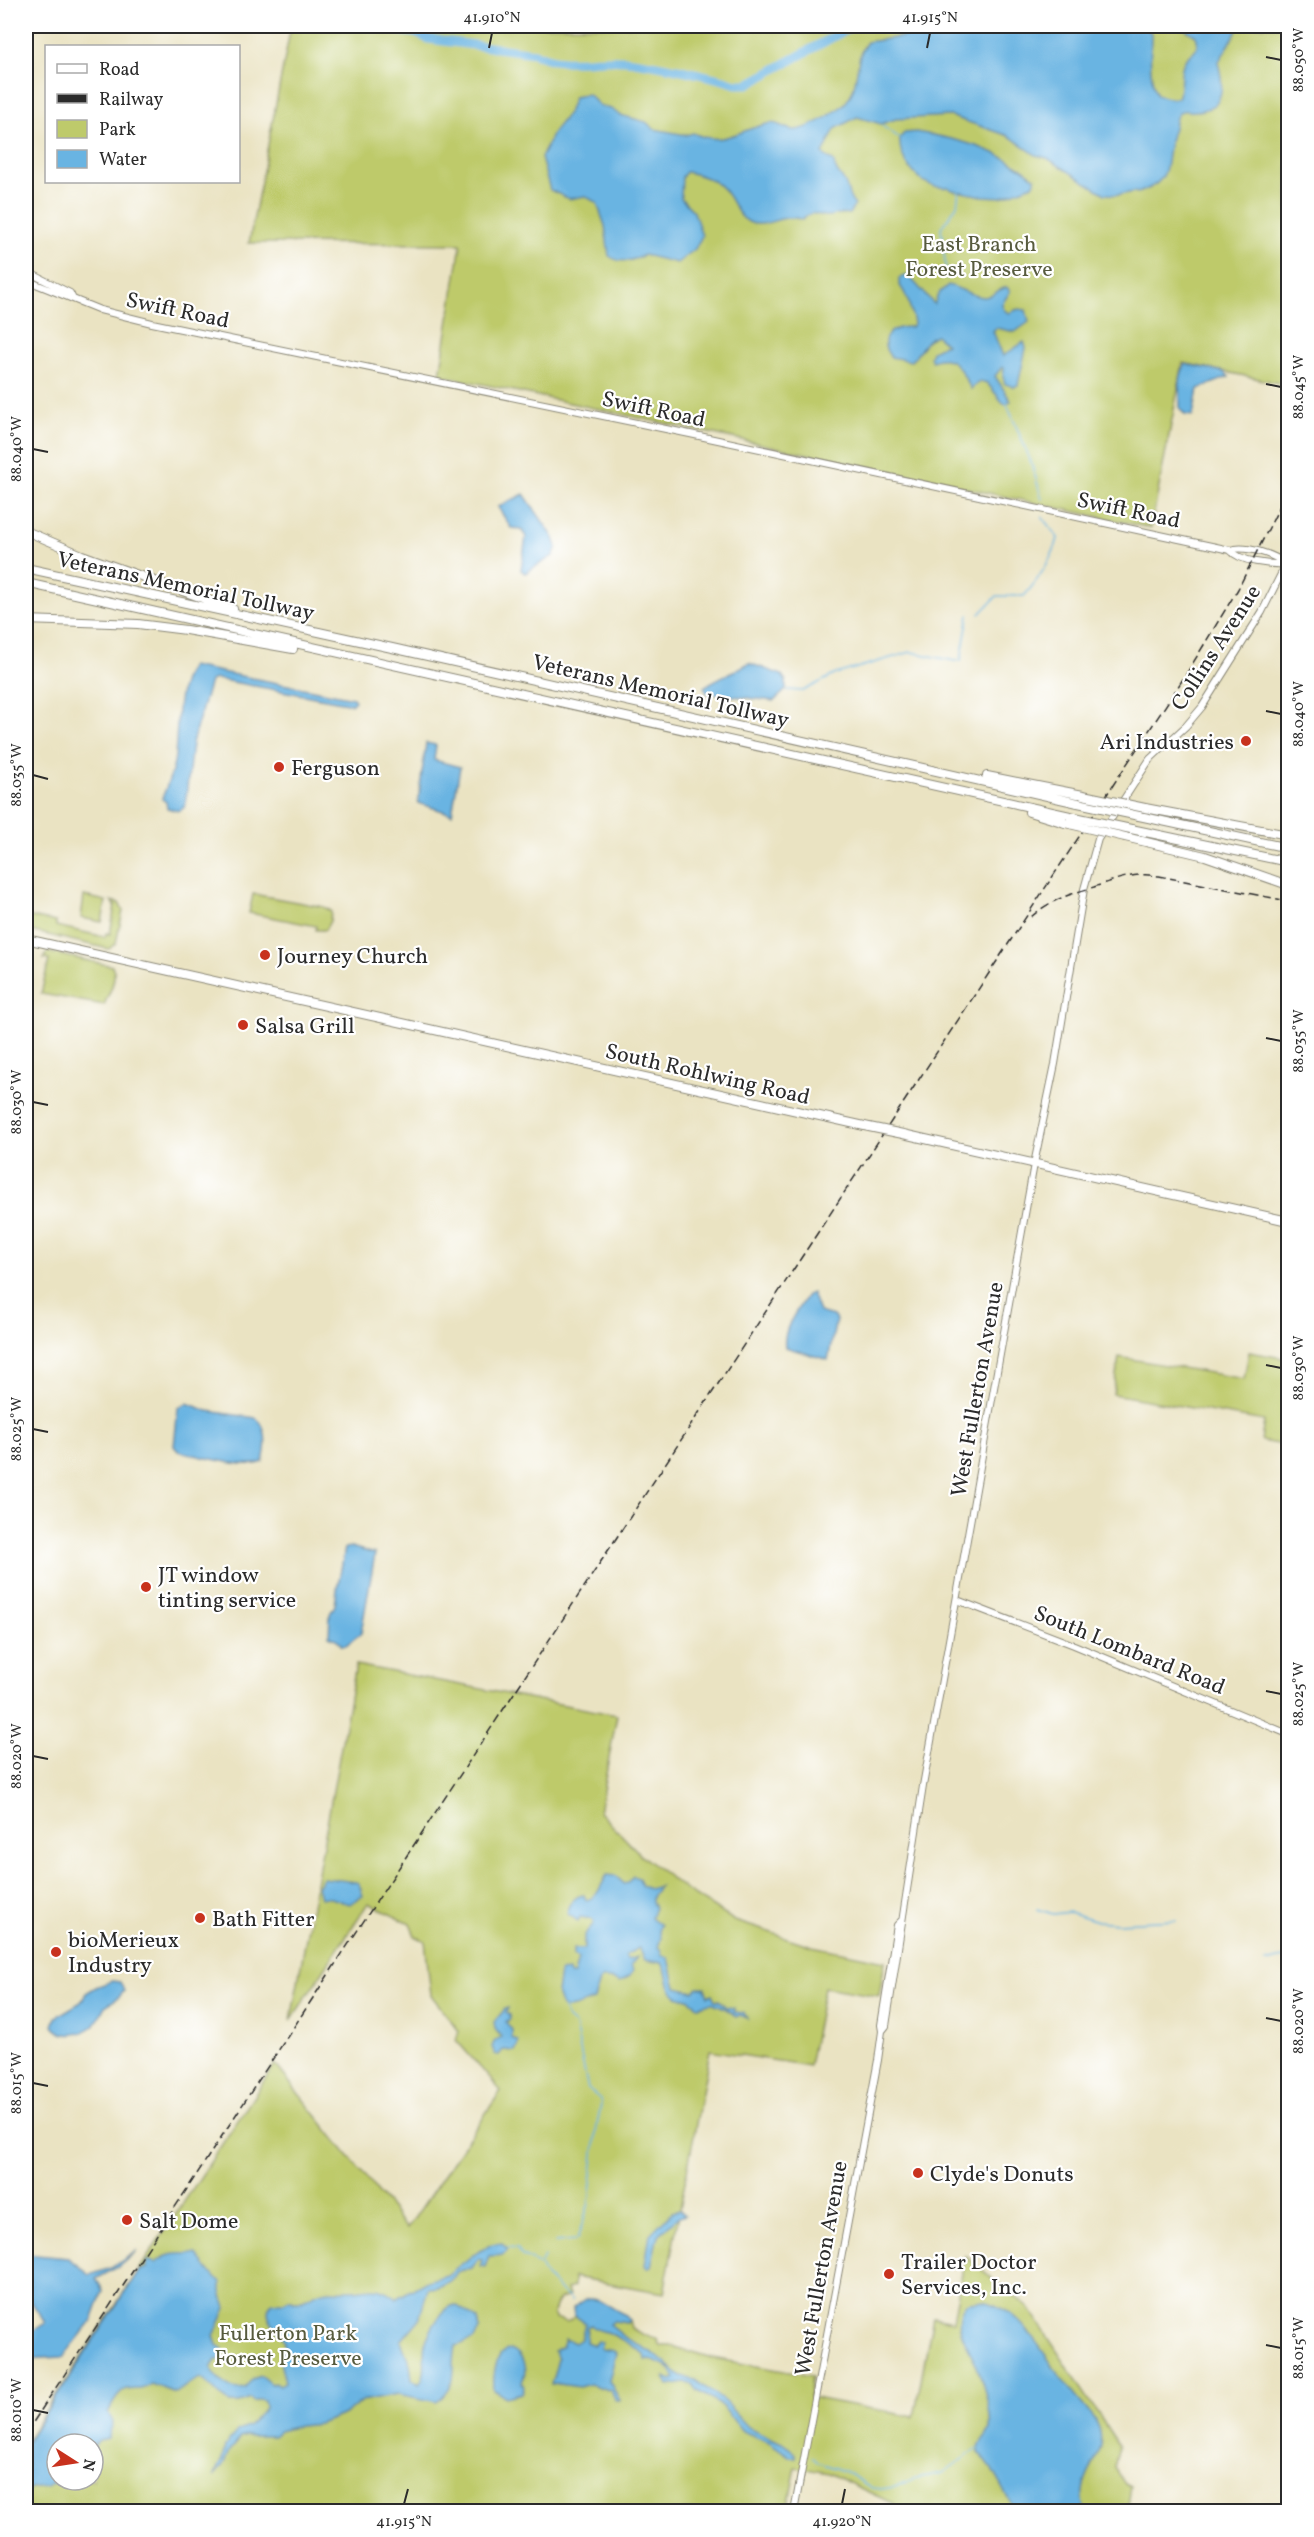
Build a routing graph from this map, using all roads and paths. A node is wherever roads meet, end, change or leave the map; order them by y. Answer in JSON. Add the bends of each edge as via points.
{"nodes":[{"id":1,"x":26,"y":274,"type":"edge"},
{"id":2,"x":26,"y":280,"type":"edge"},
{"id":3,"x":72,"y":297,"type":"junction"},
{"id":4,"x":26,"y":531,"type":"edge"},
{"id":5,"x":1287,"y":565,"type":"edge"},
{"id":6,"x":26,"y":568,"type":"edge"},
{"id":7,"x":26,"y":583,"type":"edge"},
{"id":8,"x":26,"y":620,"type":"edge"},
{"id":9,"x":276,"y":623,"type":"junction"},
{"id":10,"x":365,"y":659,"type":"junction"},
{"id":11,"x":1080,"y":799,"type":"junction"},
{"id":12,"x":1068,"y":820,"type":"junction"},
{"id":13,"x":1288,"y":835,"type":"edge"},
{"id":14,"x":1288,"y":848,"type":"edge"},
{"id":15,"x":1288,"y":862,"type":"edge"},
{"id":16,"x":1090,"y":863,"type":"joint"},
{"id":17,"x":1288,"y":885,"type":"edge"},
{"id":18,"x":26,"y":939,"type":"edge"},
{"id":19,"x":1034,"y":1164,"type":"junction"},
{"id":20,"x":1288,"y":1221,"type":"edge"},
{"id":21,"x":957,"y":1600,"type":"junction"},
{"id":22,"x":1288,"y":1734,"type":"edge"},
{"id":23,"x":794,"y":2511,"type":"edge"}],
"edges":[{"from":1,"to":3,"type":"street","name":"Swift Road"},
{"from":2,"to":3,"type":"street","name":"Swift Road"},
{"from":3,"to":5,"type":"street","name":"Swift Road","via":[[107,312],[163,325],[1230,550],[1237,548],[1277,557]]},
{"from":4,"to":9,"type":"highway","via":[[165,586]]},
{"from":5,"to":16,"type":"street","name":"Collins Avenue","via":[[1216,687],[1193,719],[1150,759],[1098,839]]},
{"from":6,"to":9,"type":"highway","name":"Veterans Memorial Tollway"},
{"from":7,"to":10,"type":"highway","name":"Veterans Memorial Tollway"},
{"from":8,"to":10,"type":"highway","via":[[157,626]]},
{"from":9,"to":11,"type":"highway","name":"Veterans Memorial Tollway"},
{"from":10,"to":12,"type":"highway","name":"Veterans Memorial Tollway"},
{"from":11,"to":13,"type":"highway","bridge":true,"via":[[1145,807]]},
{"from":11,"to":14,"type":"highway","name":"Veterans Memorial Tollway","bridge":true,"via":[[1139,816]]},
{"from":12,"to":15,"type":"highway","name":"Veterans Memorial Tollway","bridge":true},
{"from":12,"to":17,"type":"highway","bridge":true,"via":[[1205,856]]},
{"from":16,"to":19,"type":"street","name":"West Fullerton Avenue"},
{"from":18,"to":19,"type":"main road","name":"South Rohlwing Road","bridge":true},
{"from":19,"to":20,"type":"main road","name":"South Rohlwing Road"},
{"from":19,"to":21,"type":"street","name":"West Fullerton Avenue"},
{"from":21,"to":22,"type":"street","name":"South Lombard Road"},
{"from":21,"to":23,"type":"street","name":"West Fullerton Avenue","via":[[886,2026]]}]}
